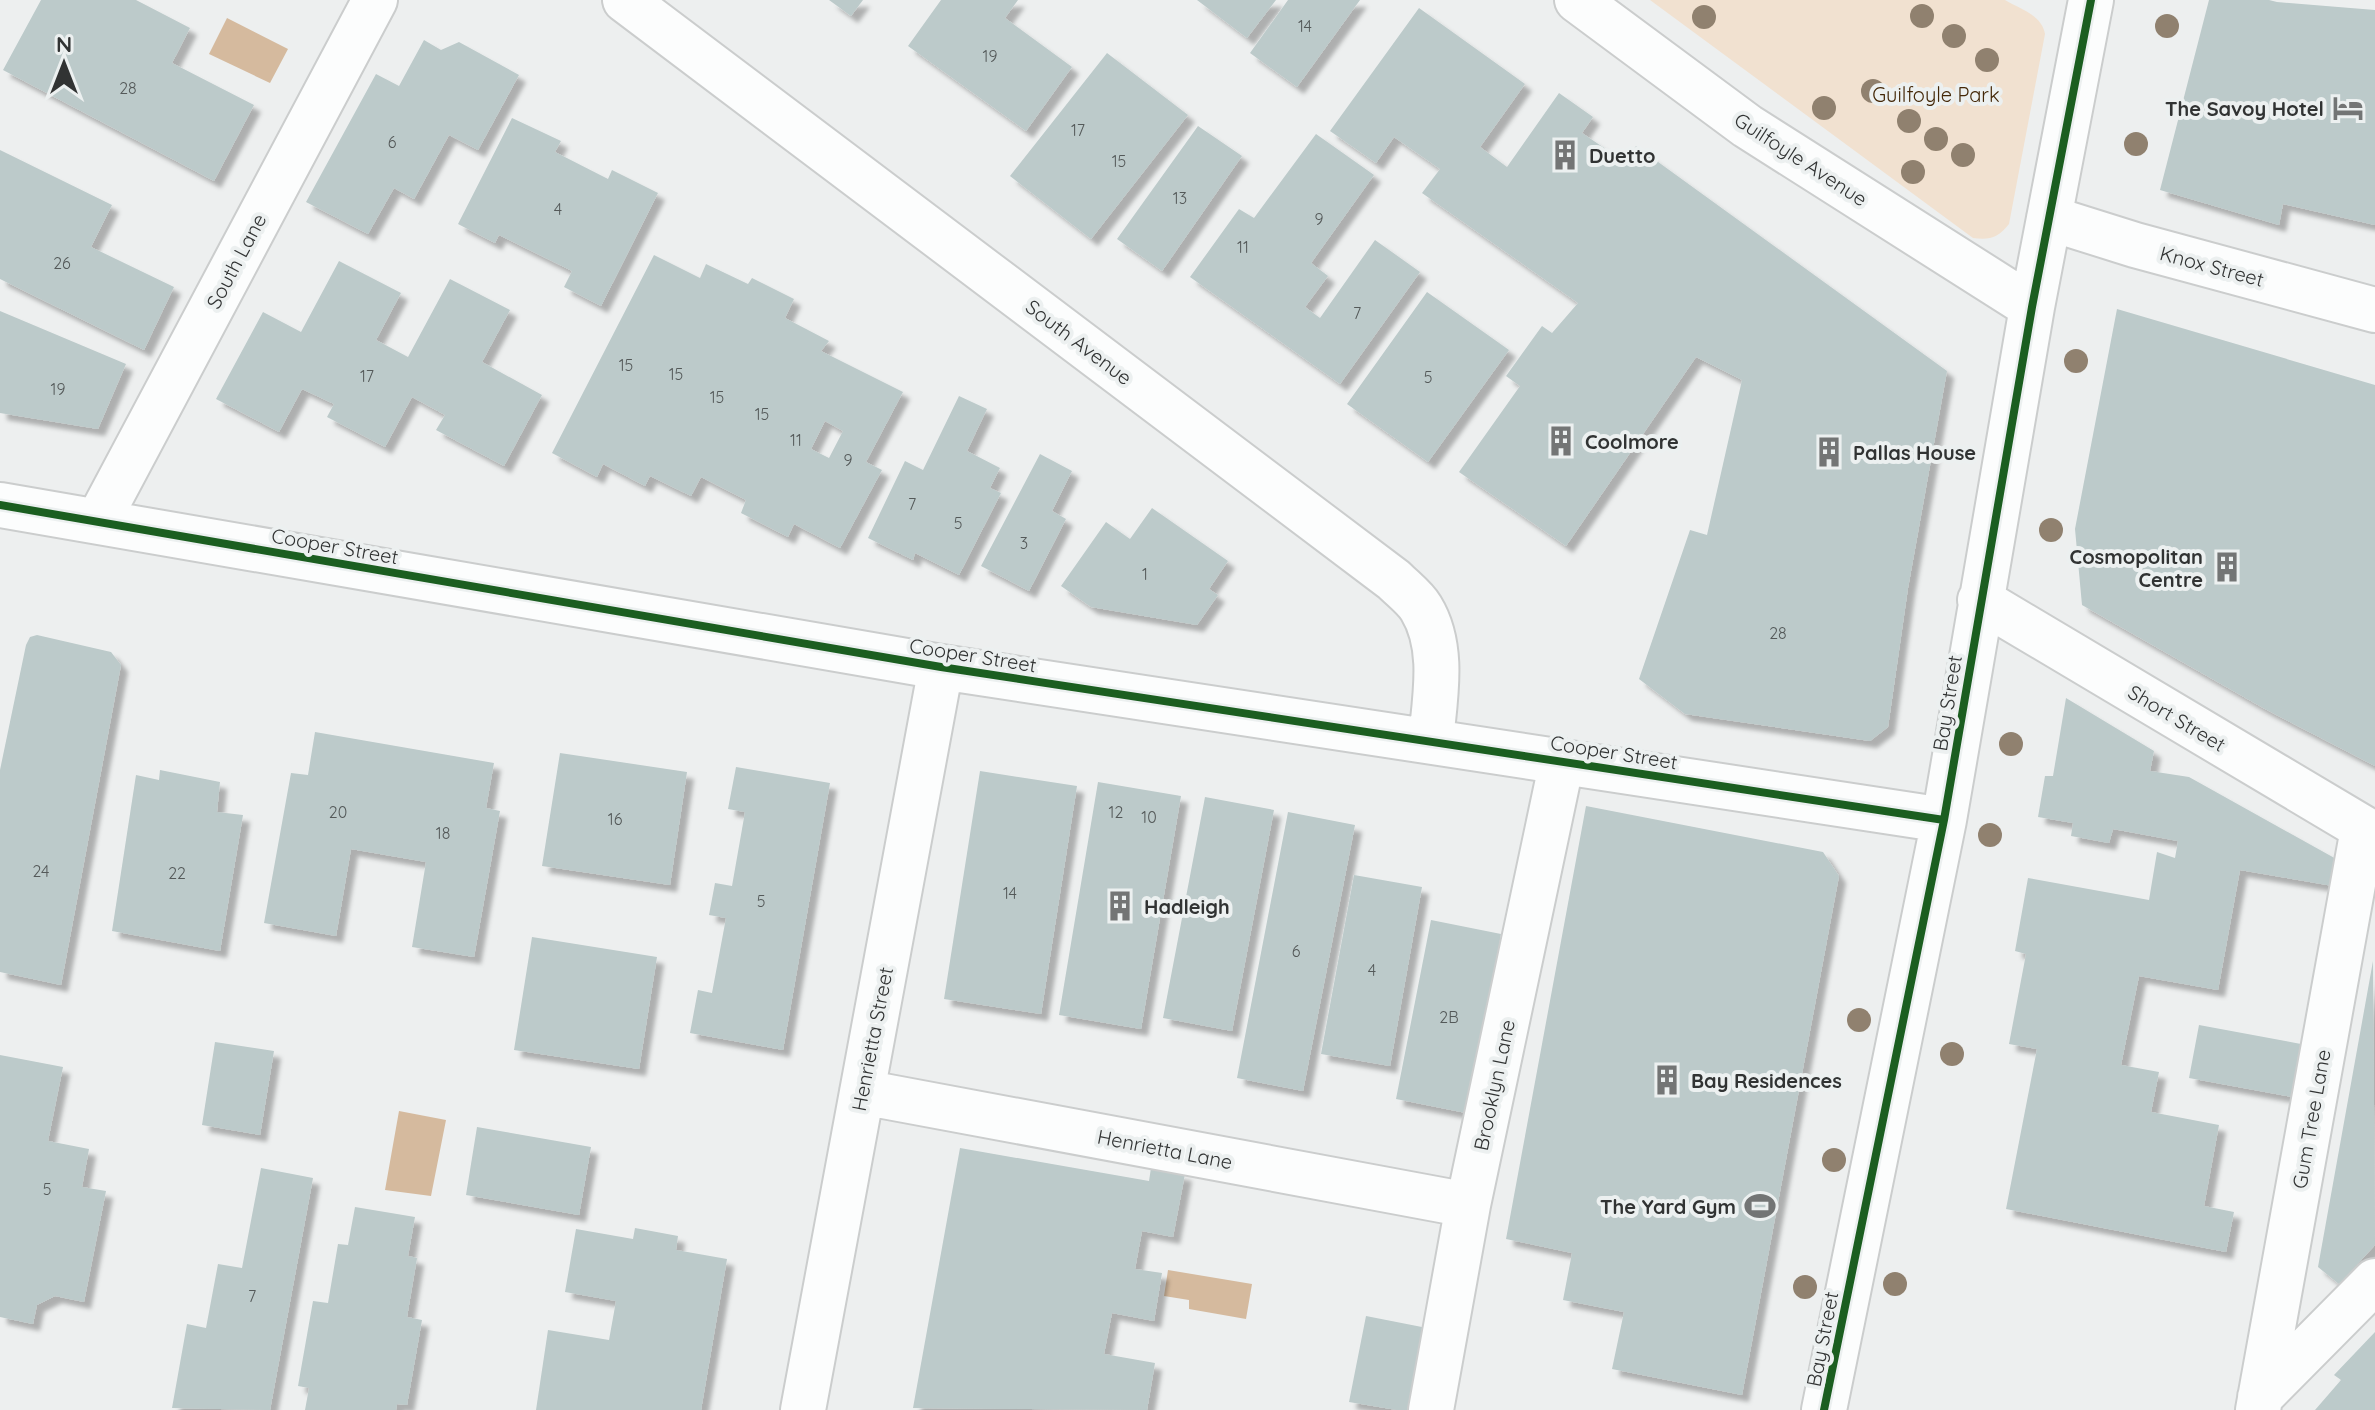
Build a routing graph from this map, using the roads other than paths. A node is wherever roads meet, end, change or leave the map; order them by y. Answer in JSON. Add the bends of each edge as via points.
{"nodes":[{"id":1,"x":375,"y":0,"type":"edge"},
{"id":2,"x":625,"y":0,"type":"edge"},
{"id":3,"x":1577,"y":0,"type":"edge"},
{"id":4,"x":2083,"y":4,"type":"edge"},
{"id":5,"x":2049,"y":218,"type":"junction"},
{"id":6,"x":2032,"y":307,"type":"junction"},
{"id":7,"x":2375,"y":310,"type":"edge"},
{"id":8,"x":0,"y":505,"type":"edge"},
{"id":9,"x":98,"y":521,"type":"junction"},
{"id":10,"x":1980,"y":600,"type":"junction"},
{"id":11,"x":941,"y":667,"type":"junction"},
{"id":12,"x":1431,"y":740,"type":"junction"},
{"id":13,"x":1562,"y":761,"type":"junction"},
{"id":14,"x":1944,"y":820,"type":"junction"},
{"id":15,"x":2369,"y":832,"type":"edge"},
{"id":16,"x":862,"y":1092,"type":"junction"},
{"id":17,"x":1468,"y":1205,"type":"junction"},
{"id":18,"x":2375,"y":1281,"type":"edge"},
{"id":19,"x":2259,"y":1403,"type":"edge"},
{"id":20,"x":803,"y":1410,"type":"edge"},
{"id":21,"x":1431,"y":1410,"type":"edge"},
{"id":22,"x":1824,"y":1410,"type":"edge"}],
"edges":[{"from":1,"to":9,"type":"street","name":"South Lane"},
{"from":2,"to":12,"type":"street","name":"South Avenue","via":[[1394,580],[1421,607],[1435,640]]},
{"from":3,"to":6,"type":"street","name":"Guilfoyle Avenue","via":[[1747,126]]},
{"from":4,"to":5,"type":"street","name":"Bay Street"},
{"from":5,"to":6,"type":"street","name":"Bay Street"},
{"from":5,"to":7,"type":"street","name":"Knox Street"},
{"from":6,"to":10,"type":"street","name":"Bay Street"},
{"from":8,"to":9,"type":"street","name":"Cooper Street"},
{"from":9,"to":11,"type":"street","name":"Cooper Street"},
{"from":10,"to":14,"type":"street","name":"Bay Street"},
{"from":10,"to":15,"type":"street","name":"Short Street"},
{"from":11,"to":12,"type":"street","name":"Cooper Street"},
{"from":11,"to":16,"type":"street","name":"Henrietta Street"},
{"from":12,"to":13,"type":"street","name":"Cooper Street"},
{"from":13,"to":14,"type":"street","name":"Cooper Street"},
{"from":13,"to":17,"type":"street","name":"Brooklyn Lane"},
{"from":14,"to":22,"type":"street","name":"Bay Street"},
{"from":15,"to":19,"type":"street","name":"Gum Tree Lane"},
{"from":16,"to":17,"type":"street","name":"Henrietta Lane"},
{"from":16,"to":20,"type":"street","name":"Henrietta Street"},
{"from":17,"to":21,"type":"street","name":"Brooklyn Lane"},
{"from":18,"to":19,"type":"street"}]}
